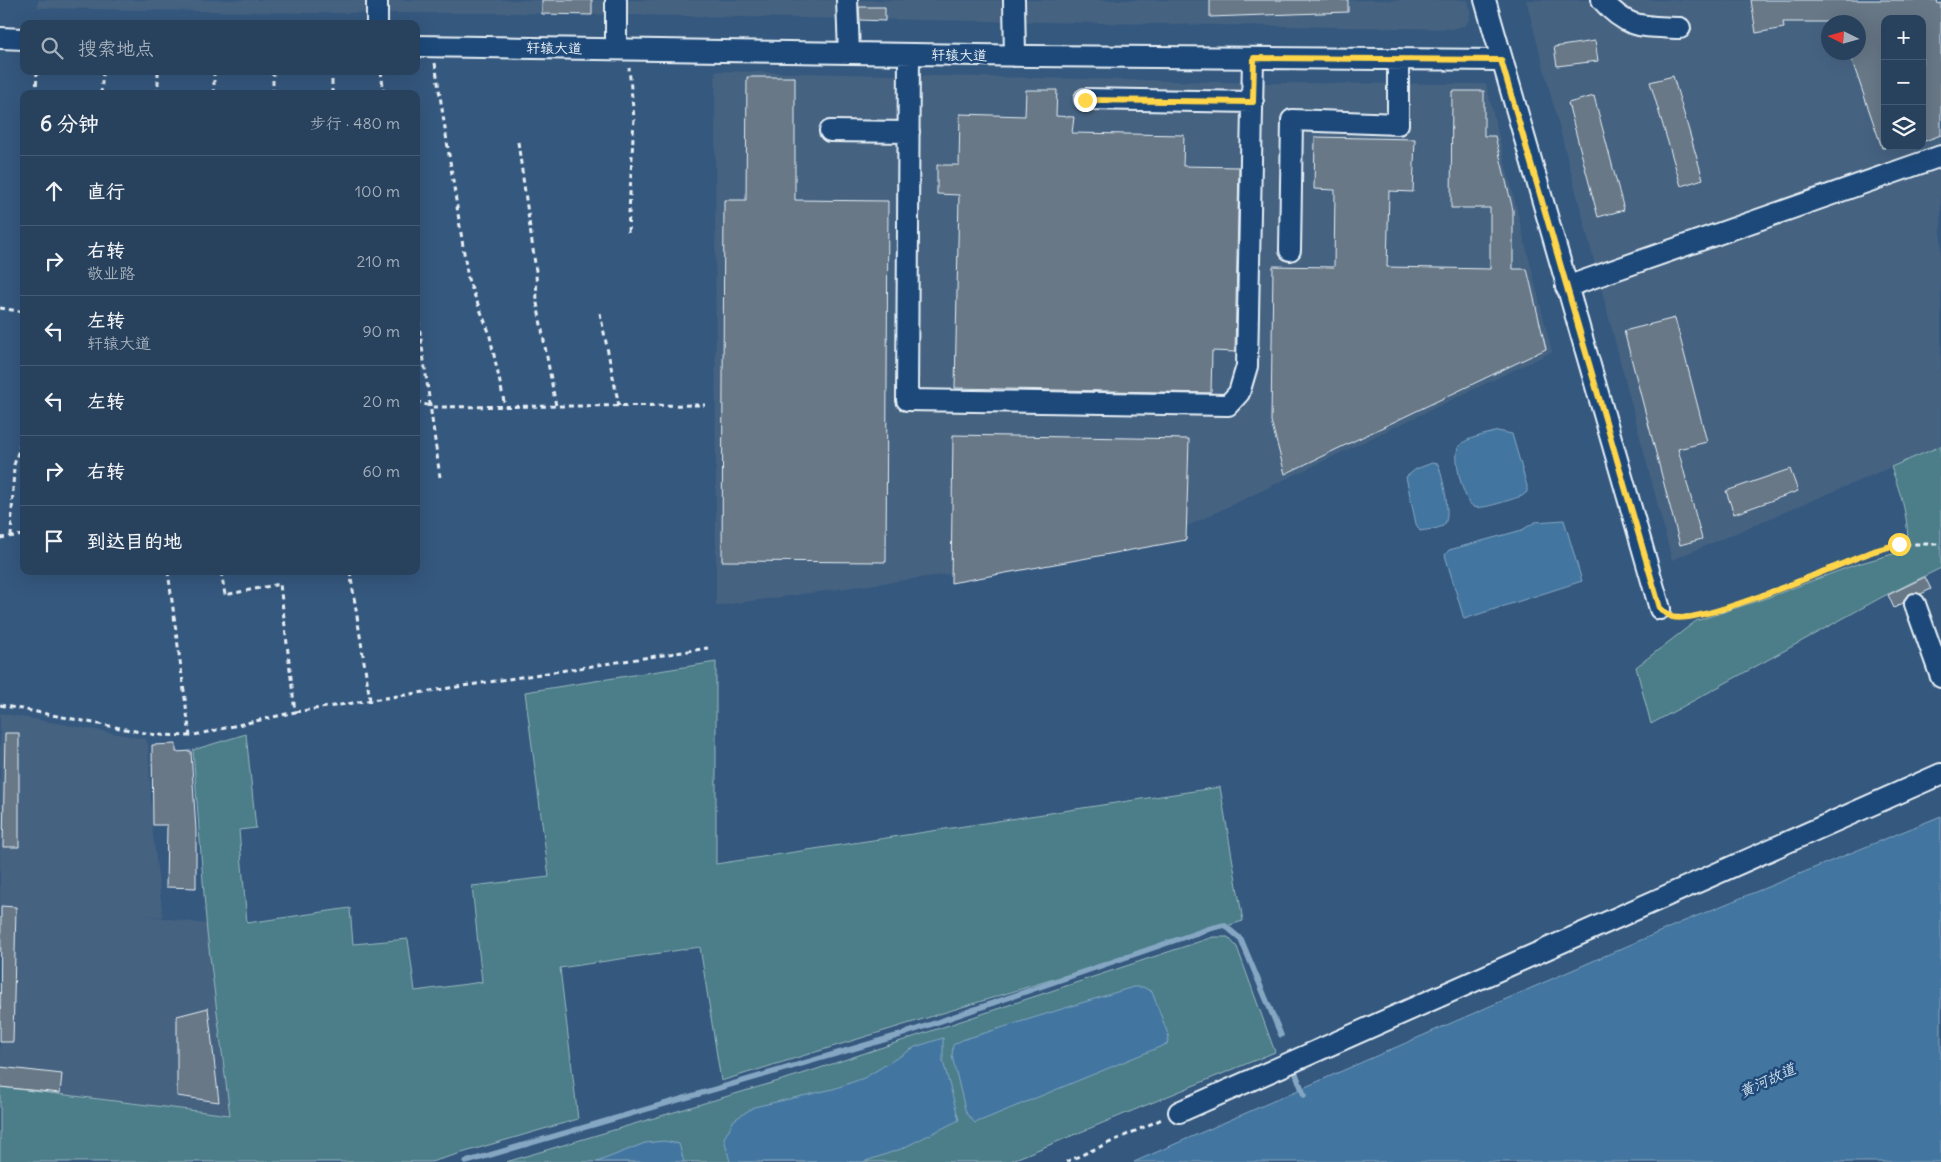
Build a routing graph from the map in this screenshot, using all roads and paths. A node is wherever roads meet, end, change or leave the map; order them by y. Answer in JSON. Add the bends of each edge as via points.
{"nodes":[{"id":1,"x":377,"y":0,"type":"edge"},
{"id":2,"x":616,"y":0,"type":"edge"},
{"id":3,"x":847,"y":0,"type":"edge"},
{"id":4,"x":1014,"y":0,"type":"edge"},
{"id":5,"x":1486,"y":0,"type":"edge"},
{"id":6,"x":1602,"y":0,"type":"edge"},
{"id":7,"x":378,"y":20,"type":"edge"},
{"id":8,"x":1680,"y":28,"type":"dead end"},
{"id":9,"x":0,"y":38,"type":"edge"},
{"id":10,"x":20,"y":39,"type":"edge"},
{"id":11,"x":424,"y":46,"type":"edge"},
{"id":12,"x":622,"y":49,"type":"junction"},
{"id":13,"x":849,"y":53,"type":"junction"},
{"id":14,"x":909,"y":54,"type":"junction"},
{"id":15,"x":1015,"y":56,"type":"junction"},
{"id":16,"x":1254,"y":58,"type":"junction"},
{"id":17,"x":1398,"y":59,"type":"junction"},
{"id":18,"x":1501,"y":60,"type":"junction"},
{"id":19,"x":37,"y":75,"type":"edge"},
{"id":20,"x":103,"y":75,"type":"edge"},
{"id":21,"x":158,"y":75,"type":"edge"},
{"id":22,"x":214,"y":75,"type":"edge"},
{"id":23,"x":273,"y":75,"type":"edge"},
{"id":24,"x":332,"y":75,"type":"edge"},
{"id":25,"x":382,"y":75,"type":"edge"},
{"id":26,"x":36,"y":90,"type":"edge"},
{"id":27,"x":102,"y":90,"type":"edge"},
{"id":28,"x":158,"y":90,"type":"edge"},
{"id":29,"x":214,"y":90,"type":"edge"},
{"id":30,"x":273,"y":90,"type":"edge"},
{"id":31,"x":332,"y":90,"type":"edge"},
{"id":32,"x":383,"y":90,"type":"edge"},
{"id":33,"x":1085,"y":100,"type":"dead end"},
{"id":34,"x":1253,"y":102,"type":"junction"},
{"id":35,"x":830,"y":130,"type":"dead end"},
{"id":36,"x":909,"y":132,"type":"junction"},
{"id":37,"x":518,"y":142,"type":"dead end"},
{"id":38,"x":1941,"y":156,"type":"edge"},
{"id":39,"x":628,"y":232,"type":"dead end"},
{"id":40,"x":1290,"y":250,"type":"dead end"},
{"id":41,"x":1566,"y":287,"type":"junction"},
{"id":42,"x":0,"y":308,"type":"edge"},
{"id":43,"x":20,"y":311,"type":"edge"},
{"id":44,"x":600,"y":313,"type":"dead end"},
{"id":45,"x":420,"y":329,"type":"edge"},
{"id":46,"x":420,"y":402,"type":"edge"},
{"id":47,"x":706,"y":405,"type":"dead end"},
{"id":48,"x":505,"y":406,"type":"junction"},
{"id":49,"x":556,"y":406,"type":"junction"},
{"id":50,"x":619,"y":406,"type":"junction"},
{"id":51,"x":432,"y":407,"type":"junction"},
{"id":52,"x":20,"y":446,"type":"edge"},
{"id":53,"x":440,"y":477,"type":"dead end"},
{"id":54,"x":20,"y":536,"type":"edge"},
{"id":55,"x":11,"y":537,"type":"junction"},
{"id":56,"x":0,"y":538,"type":"edge"},
{"id":57,"x":1941,"y":544,"type":"edge"},
{"id":58,"x":169,"y":575,"type":"edge"},
{"id":59,"x":222,"y":575,"type":"edge"},
{"id":60,"x":351,"y":575,"type":"edge"},
{"id":61,"x":1915,"y":604,"type":"dead end"},
{"id":62,"x":1660,"y":608,"type":"joint"},
{"id":63,"x":708,"y":648,"type":"dead end"},
{"id":64,"x":1941,"y":677,"type":"edge"},
{"id":65,"x":370,"y":700,"type":"junction"},
{"id":66,"x":0,"y":705,"type":"edge"},
{"id":67,"x":295,"y":712,"type":"junction"},
{"id":68,"x":190,"y":736,"type":"junction"},
{"id":69,"x":1941,"y":774,"type":"edge"},
{"id":70,"x":1179,"y":1112,"type":"joint"},
{"id":71,"x":1066,"y":1162,"type":"edge"}],
"edges":[{"from":1,"to":7,"type":"street"},
{"from":2,"to":12,"type":"street"},
{"from":3,"to":13,"type":"street"},
{"from":4,"to":15,"type":"street"},
{"from":5,"to":18,"type":"street"},
{"from":6,"to":8,"type":"street","via":[[1629,24]]},
{"from":9,"to":10,"type":"street"},
{"from":11,"to":12,"type":"street","name":"轩辕大道"},
{"from":11,"to":48,"type":"path","via":[[468,279],[489,332]]},
{"from":12,"to":13,"type":"street","name":"轩辕大道"},
{"from":12,"to":39,"type":"path","via":[[634,118]]},
{"from":13,"to":14,"type":"street","name":"轩辕大道"},
{"from":14,"to":15,"type":"street","name":"轩辕大道"},
{"from":14,"to":36,"type":"street"},
{"from":15,"to":16,"type":"street","name":"轩辕大道"},
{"from":16,"to":17,"type":"street","name":"轩辕大道"},
{"from":16,"to":34,"type":"street"},
{"from":17,"to":18,"type":"street","name":"轩辕大道"},
{"from":17,"to":40,"type":"street","via":[[1398,124],[1292,120]]},
{"from":18,"to":41,"type":"street"},
{"from":19,"to":26,"type":"path"},
{"from":20,"to":27,"type":"path"},
{"from":21,"to":28,"type":"path"},
{"from":22,"to":29,"type":"path"},
{"from":23,"to":30,"type":"path"},
{"from":24,"to":31,"type":"path"},
{"from":25,"to":32,"type":"path"},
{"from":33,"to":34,"type":"street"},
{"from":34,"to":36,"type":"street","via":[[1247,366],[1239,393],[1228,405],[907,400]]},
{"from":35,"to":36,"type":"street"},
{"from":37,"to":49,"type":"path","via":[[537,279],[537,303]]},
{"from":38,"to":41,"type":"street"},
{"from":41,"to":62,"type":"street"},
{"from":42,"to":43,"type":"path"},
{"from":44,"to":50,"type":"path"},
{"from":45,"to":51,"type":"path"},
{"from":46,"to":51,"type":"path"},
{"from":47,"to":50,"type":"path"},
{"from":48,"to":49,"type":"path"},
{"from":48,"to":51,"type":"path"},
{"from":49,"to":50,"type":"path"},
{"from":51,"to":53,"type":"path"},
{"from":52,"to":55,"type":"path","via":[[14,465]]},
{"from":54,"to":55,"type":"path"},
{"from":55,"to":56,"type":"path"},
{"from":57,"to":62,"type":"path","via":[[1899,544],[1874,551],[1722,610],[1673,617]]},
{"from":58,"to":68,"type":"path"},
{"from":59,"to":67,"type":"path","via":[[225,595],[280,584]]},
{"from":60,"to":65,"type":"path"},
{"from":61,"to":64,"type":"street"},
{"from":63,"to":65,"type":"path"},
{"from":65,"to":67,"type":"path"},
{"from":66,"to":68,"type":"path","via":[[148,734]]},
{"from":67,"to":68,"type":"path"},
{"from":69,"to":70,"type":"street"},
{"from":70,"to":71,"type":"path"}]}
